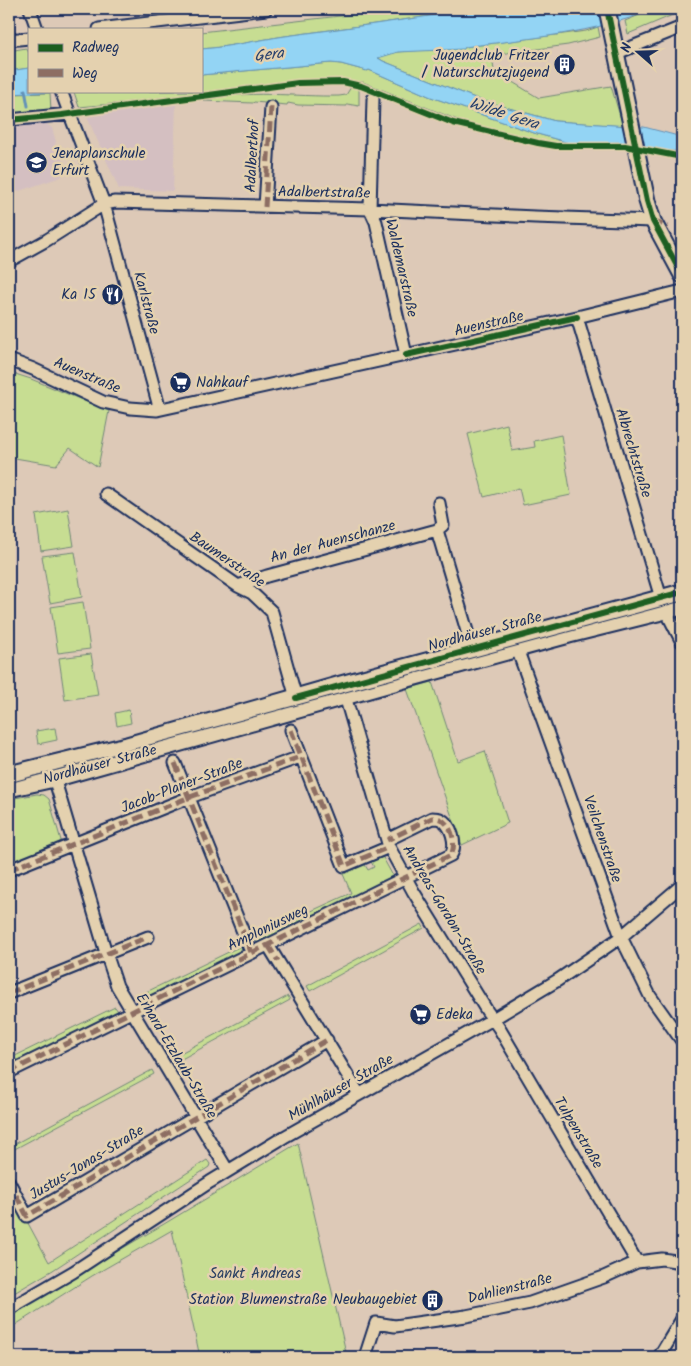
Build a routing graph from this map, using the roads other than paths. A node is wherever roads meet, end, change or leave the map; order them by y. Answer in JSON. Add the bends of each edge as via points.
{"nodes":[{"id":1,"x":30,"y":9,"type":"edge"},
{"id":2,"x":266,"y":9,"type":"edge"},
{"id":3,"x":607,"y":9,"type":"edge"},
{"id":4,"x":169,"y":14,"type":"edge"},
{"id":5,"x":682,"y":27,"type":"edge"},
{"id":6,"x":37,"y":28,"type":"edge"},
{"id":7,"x":104,"y":28,"type":"edge"},
{"id":8,"x":28,"y":38,"type":"edge"},
{"id":9,"x":9,"y":40,"type":"edge"},
{"id":10,"x":617,"y":54,"type":"junction"},
{"id":11,"x":61,"y":92,"type":"edge"},
{"id":12,"x":373,"y":99,"type":"dead end"},
{"id":13,"x":271,"y":107,"type":"dead end"},
{"id":14,"x":68,"y":111,"type":"junction"},
{"id":15,"x":9,"y":120,"type":"edge"},
{"id":16,"x":104,"y":204,"type":"junction"},
{"id":17,"x":265,"y":207,"type":"junction"},
{"id":18,"x":370,"y":209,"type":"junction"},
{"id":19,"x":653,"y":221,"type":"junction"},
{"id":20,"x":9,"y":261,"type":"edge"},
{"id":21,"x":682,"y":276,"type":"edge"},
{"id":22,"x":682,"y":291,"type":"edge"},
{"id":23,"x":577,"y":317,"type":"junction"},
{"id":24,"x":406,"y":355,"type":"junction"},
{"id":25,"x":9,"y":360,"type":"edge"},
{"id":26,"x":158,"y":410,"type":"junction"},
{"id":27,"x":106,"y":494,"type":"dead end"},
{"id":28,"x":438,"y":503,"type":"dead end"},
{"id":29,"x":437,"y":530,"type":"junction"},
{"id":30,"x":238,"y":586,"type":"junction"},
{"id":31,"x":682,"y":592,"type":"edge"},
{"id":32,"x":664,"y":605,"type":"junction"},
{"id":33,"x":682,"y":607,"type":"edge"},
{"id":34,"x":682,"y":642,"type":"edge"},
{"id":35,"x":515,"y":643,"type":"junction"},
{"id":36,"x":472,"y":648,"type":"junction"},
{"id":37,"x":345,"y":696,"type":"junction"},
{"id":38,"x":297,"y":703,"type":"junction"},
{"id":39,"x":291,"y":730,"type":"dead end"},
{"id":40,"x":300,"y":757,"type":"junction"},
{"id":41,"x":175,"y":762,"type":"dead end"},
{"id":42,"x":52,"y":771,"type":"junction"},
{"id":43,"x":9,"y":774,"type":"edge"},
{"id":44,"x":9,"y":789,"type":"edge"},
{"id":45,"x":190,"y":797,"type":"junction"},
{"id":46,"x":74,"y":844,"type":"junction"},
{"id":47,"x":388,"y":844,"type":"junction"},
{"id":48,"x":9,"y":870,"type":"edge"},
{"id":49,"x":405,"y":877,"type":"junction"},
{"id":50,"x":682,"y":885,"type":"edge"},
{"id":51,"x":148,"y":937,"type":"dead end"},
{"id":52,"x":621,"y":937,"type":"junction"},
{"id":53,"x":268,"y":945,"type":"junction"},
{"id":54,"x":251,"y":952,"type":"junction"},
{"id":55,"x":106,"y":953,"type":"junction"},
{"id":56,"x":9,"y":993,"type":"edge"},
{"id":57,"x":131,"y":1012,"type":"junction"},
{"id":58,"x":493,"y":1019,"type":"junction"},
{"id":59,"x":327,"y":1040,"type":"junction"},
{"id":60,"x":682,"y":1041,"type":"edge"},
{"id":61,"x":9,"y":1072,"type":"edge"},
{"id":62,"x":359,"y":1094,"type":"junction"},
{"id":63,"x":195,"y":1116,"type":"junction"},
{"id":64,"x":228,"y":1171,"type":"junction"},
{"id":65,"x":9,"y":1182,"type":"edge"},
{"id":66,"x":637,"y":1262,"type":"junction"},
{"id":67,"x":682,"y":1262,"type":"edge"},
{"id":68,"x":9,"y":1309,"type":"edge"},
{"id":69,"x":682,"y":1320,"type":"edge"},
{"id":70,"x":365,"y":1357,"type":"edge"},
{"id":71,"x":659,"y":1357,"type":"edge"}],
"edges":[{"from":1,"to":6,"type":"street"},
{"from":2,"to":4,"type":"street"},
{"from":3,"to":10,"type":"main road"},
{"from":4,"to":7,"type":"street"},
{"from":5,"to":10,"type":"street"},
{"from":8,"to":9,"type":"street"},
{"from":10,"to":19,"type":"main road"},
{"from":11,"to":14,"type":"street","name":"Karlstraße"},
{"from":12,"to":18,"type":"street","name":"Waldemarstraße"},
{"from":13,"to":17,"type":"street","name":"Adalberthof"},
{"from":14,"to":15,"type":"street"},
{"from":14,"to":16,"type":"street","name":"Karlstraße"},
{"from":16,"to":17,"type":"street","name":"Adalbertstraße"},
{"from":16,"to":20,"type":"street","name":"Adalbertstraße"},
{"from":16,"to":26,"type":"street","name":"Karlstraße"},
{"from":17,"to":18,"type":"street","name":"Adalbertstraße"},
{"from":18,"to":19,"type":"street","name":"Adalbertstraße"},
{"from":18,"to":24,"type":"street","name":"Waldemarstraße","via":[[376,222]]},
{"from":19,"to":21,"type":"main road"},
{"from":22,"to":23,"type":"street","name":"Auenstraße"},
{"from":23,"to":24,"type":"street","name":"Auenstraße"},
{"from":23,"to":32,"type":"street","name":"Albrechtstraße"},
{"from":24,"to":26,"type":"street","name":"Auenstraße"},
{"from":25,"to":26,"type":"street","name":"Auenstraße","via":[[103,402]]},
{"from":27,"to":30,"type":"street","name":"Baumerstraße"},
{"from":28,"to":29,"type":"street","via":[[443,525]]},
{"from":29,"to":30,"type":"street","name":"An der Auenschanze"},
{"from":29,"to":36,"type":"street"},
{"from":30,"to":38,"type":"street","name":"Baumerstraße","via":[[252,593],[272,612]]},
{"from":31,"to":32,"type":"main road","name":"Nordhäuser Straße"},
{"from":32,"to":33,"type":"main road","name":"Nordhäuser Straße"},
{"from":32,"to":34,"type":"street","name":"Albrechtstraße"},
{"from":32,"to":35,"type":"main road","name":"Nordhäuser Straße"},
{"from":35,"to":36,"type":"main road","name":"Nordhäuser Straße"},
{"from":35,"to":37,"type":"main road","name":"Nordhäuser Straße"},
{"from":35,"to":52,"type":"street","name":"Veilchenstraße"},
{"from":36,"to":38,"type":"main road","name":"Nordhäuser Straße"},
{"from":37,"to":38,"type":"main road","name":"Nordhäuser Straße"},
{"from":37,"to":47,"type":"street","name":"Andreas-Gordon-Straße"},
{"from":38,"to":42,"type":"main road","name":"Nordhäuser Straße","via":[[127,745]]},
{"from":39,"to":40,"type":"street"},
{"from":40,"to":45,"type":"street","name":"Jacob-Planer-Straße"},
{"from":40,"to":47,"type":"street","via":[[344,866]]},
{"from":41,"to":45,"type":"street"},
{"from":42,"to":43,"type":"main road","name":"Nordhäuser Straße"},
{"from":42,"to":44,"type":"main road","name":"Nordhäuser Straße"},
{"from":42,"to":46,"type":"street","name":"Erhard-Etzlaub-Straße"},
{"from":45,"to":46,"type":"street","name":"Jacob-Planer-Straße"},
{"from":45,"to":54,"type":"street"},
{"from":46,"to":48,"type":"street","name":"Jacob-Planer-Straße"},
{"from":46,"to":55,"type":"street","name":"Erhard-Etzlaub-Straße"},
{"from":47,"to":49,"type":"street","name":"Andreas-Gordon-Straße"},
{"from":47,"to":49,"type":"street","name":"Amploniusweg","via":[[432,818],[440,819],[450,830],[455,845],[452,855]]},
{"from":49,"to":53,"type":"street","name":"Amploniusweg"},
{"from":49,"to":58,"type":"street","name":"Andreas-Gordon-Straße"},
{"from":50,"to":52,"type":"street","name":"Mühlhäuser Straße"},
{"from":51,"to":55,"type":"street"},
{"from":52,"to":58,"type":"street","name":"Mühlhäuser Straße"},
{"from":52,"to":60,"type":"street","name":"Veilchenstraße","via":[[650,996]]},
{"from":53,"to":54,"type":"street","name":"Amploniusweg"},
{"from":53,"to":59,"type":"street"},
{"from":54,"to":57,"type":"street","name":"Amploniusweg"},
{"from":55,"to":56,"type":"street"},
{"from":55,"to":57,"type":"street","name":"Erhard-Etzlaub-Straße","via":[[117,986]]},
{"from":57,"to":61,"type":"street","name":"Amploniusweg"},
{"from":57,"to":63,"type":"street","name":"Erhard-Etzlaub-Straße"},
{"from":58,"to":62,"type":"street","name":"Mühlhäuser Straße"},
{"from":58,"to":66,"type":"street","name":"Tulpenstraße"},
{"from":59,"to":62,"type":"street"},
{"from":59,"to":63,"type":"street"},
{"from":62,"to":64,"type":"street","name":"Mühlhäuser Straße"},
{"from":63,"to":64,"type":"street","name":"Erhard-Etzlaub-Straße"},
{"from":63,"to":65,"type":"street","name":"Justus-Jonas-Straße","via":[[27,1216]]},
{"from":64,"to":68,"type":"street","name":"Mühlhäuser Straße","via":[[73,1272]]},
{"from":66,"to":67,"type":"street","name":"Dahlienstraße","via":[[662,1259]]},
{"from":66,"to":70,"type":"street","name":"Dahlienstraße","via":[[530,1303],[395,1326],[376,1323]]},
{"from":69,"to":71,"type":"street"}]}
